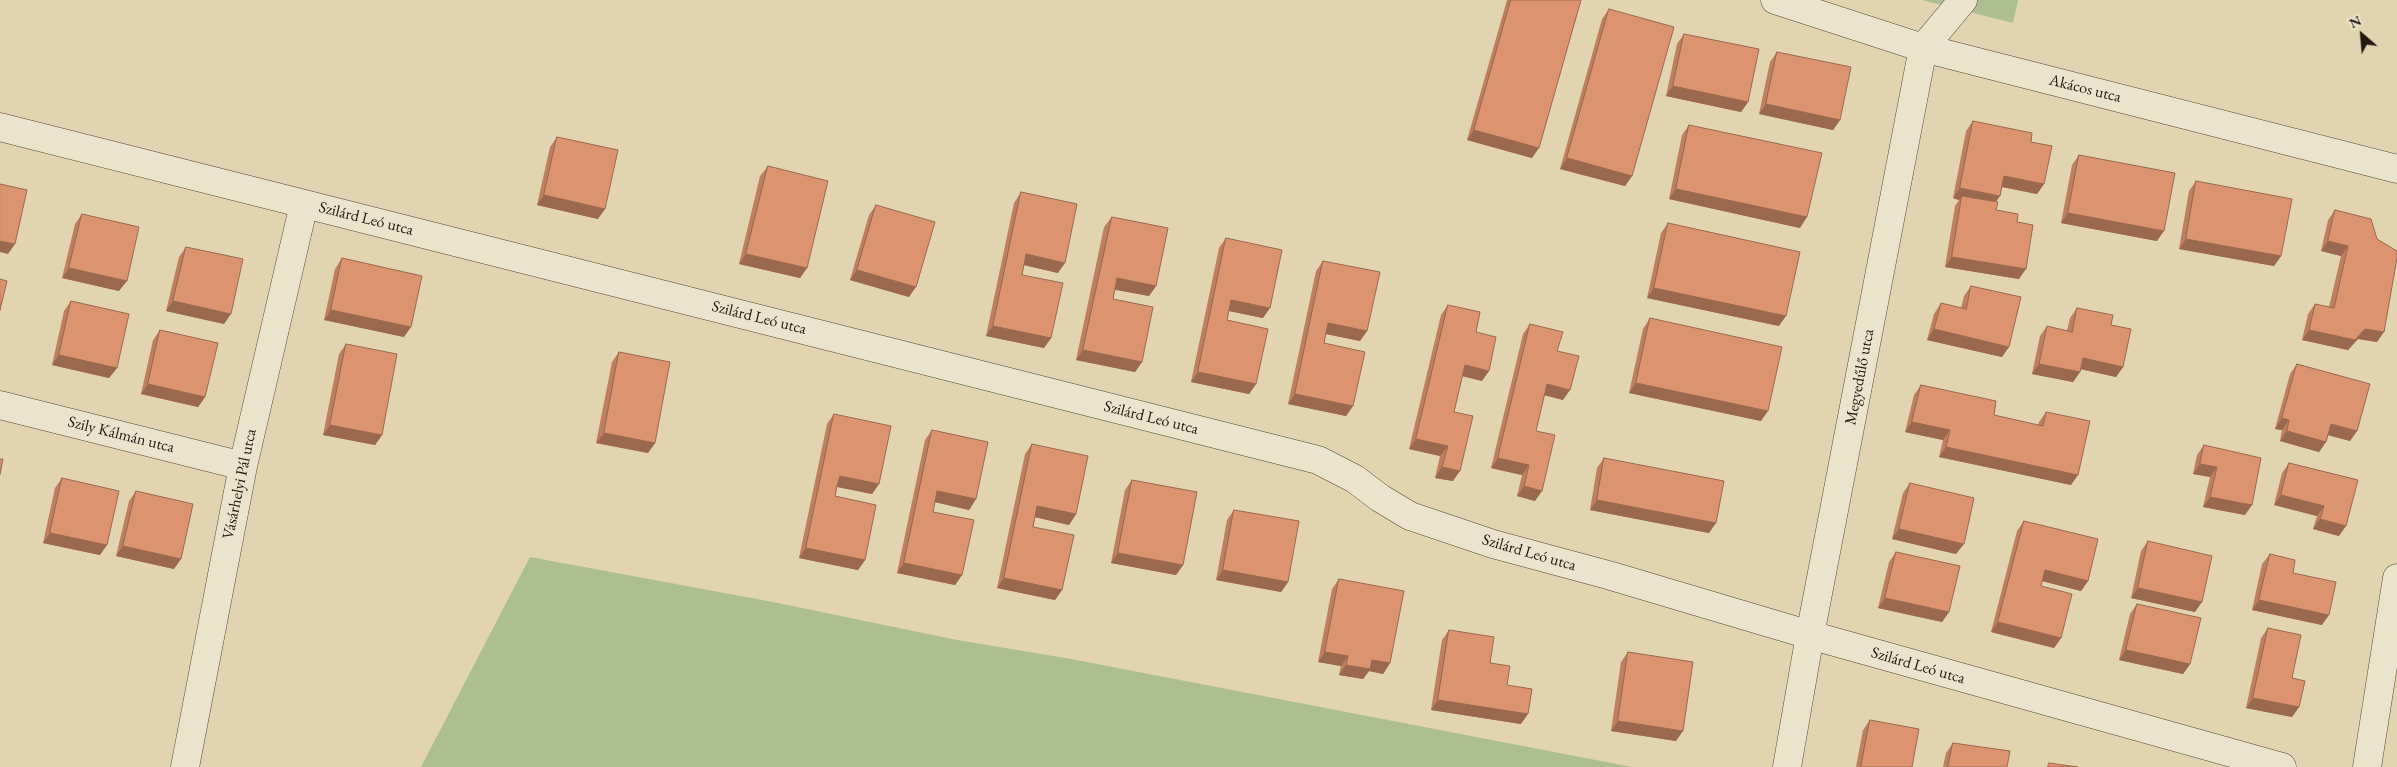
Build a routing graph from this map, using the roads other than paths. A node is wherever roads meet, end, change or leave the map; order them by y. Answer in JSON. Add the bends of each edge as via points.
{"nodes":[{"id":1,"x":1775,"y":0,"type":"edge"},
{"id":2,"x":1963,"y":0,"type":"edge"},
{"id":3,"x":1923,"y":48,"type":"junction"},
{"id":4,"x":0,"y":127,"type":"edge"},
{"id":5,"x":2397,"y":169,"type":"edge"},
{"id":6,"x":304,"y":204,"type":"junction"},
{"id":7,"x":0,"y":405,"type":"edge"},
{"id":8,"x":242,"y":466,"type":"junction"},
{"id":9,"x":2397,"y":578,"type":"edge"},
{"id":10,"x":1810,"y":636,"type":"junction"},
{"id":11,"x":185,"y":767,"type":"edge"},
{"id":12,"x":1787,"y":767,"type":"edge"},
{"id":13,"x":2282,"y":767,"type":"edge"},
{"id":14,"x":2367,"y":767,"type":"edge"}],
"edges":[{"from":1,"to":3,"type":"street","name":"Akácos utca"},
{"from":2,"to":3,"type":"street","name":"Megyedűlő utca"},
{"from":3,"to":5,"type":"street","name":"Akácos utca"},
{"from":3,"to":10,"type":"street","name":"Megyedűlő utca"},
{"from":4,"to":6,"type":"street","name":"Szilárd Leó utca"},
{"from":6,"to":8,"type":"street","name":"Vásárhelyi Pál utca"},
{"from":6,"to":10,"type":"street","name":"Szilárd Leó utca","via":[[1318,460],[1355,479],[1410,516],[1494,544]]},
{"from":7,"to":8,"type":"street","name":"Szily Kálmán utca"},
{"from":8,"to":11,"type":"street","name":"Vásárhelyi Pál utca"},
{"from":9,"to":14,"type":"street"},
{"from":10,"to":12,"type":"street","name":"Megyedűlő utca"},
{"from":10,"to":13,"type":"street","name":"Szilárd Leó utca"}]}
